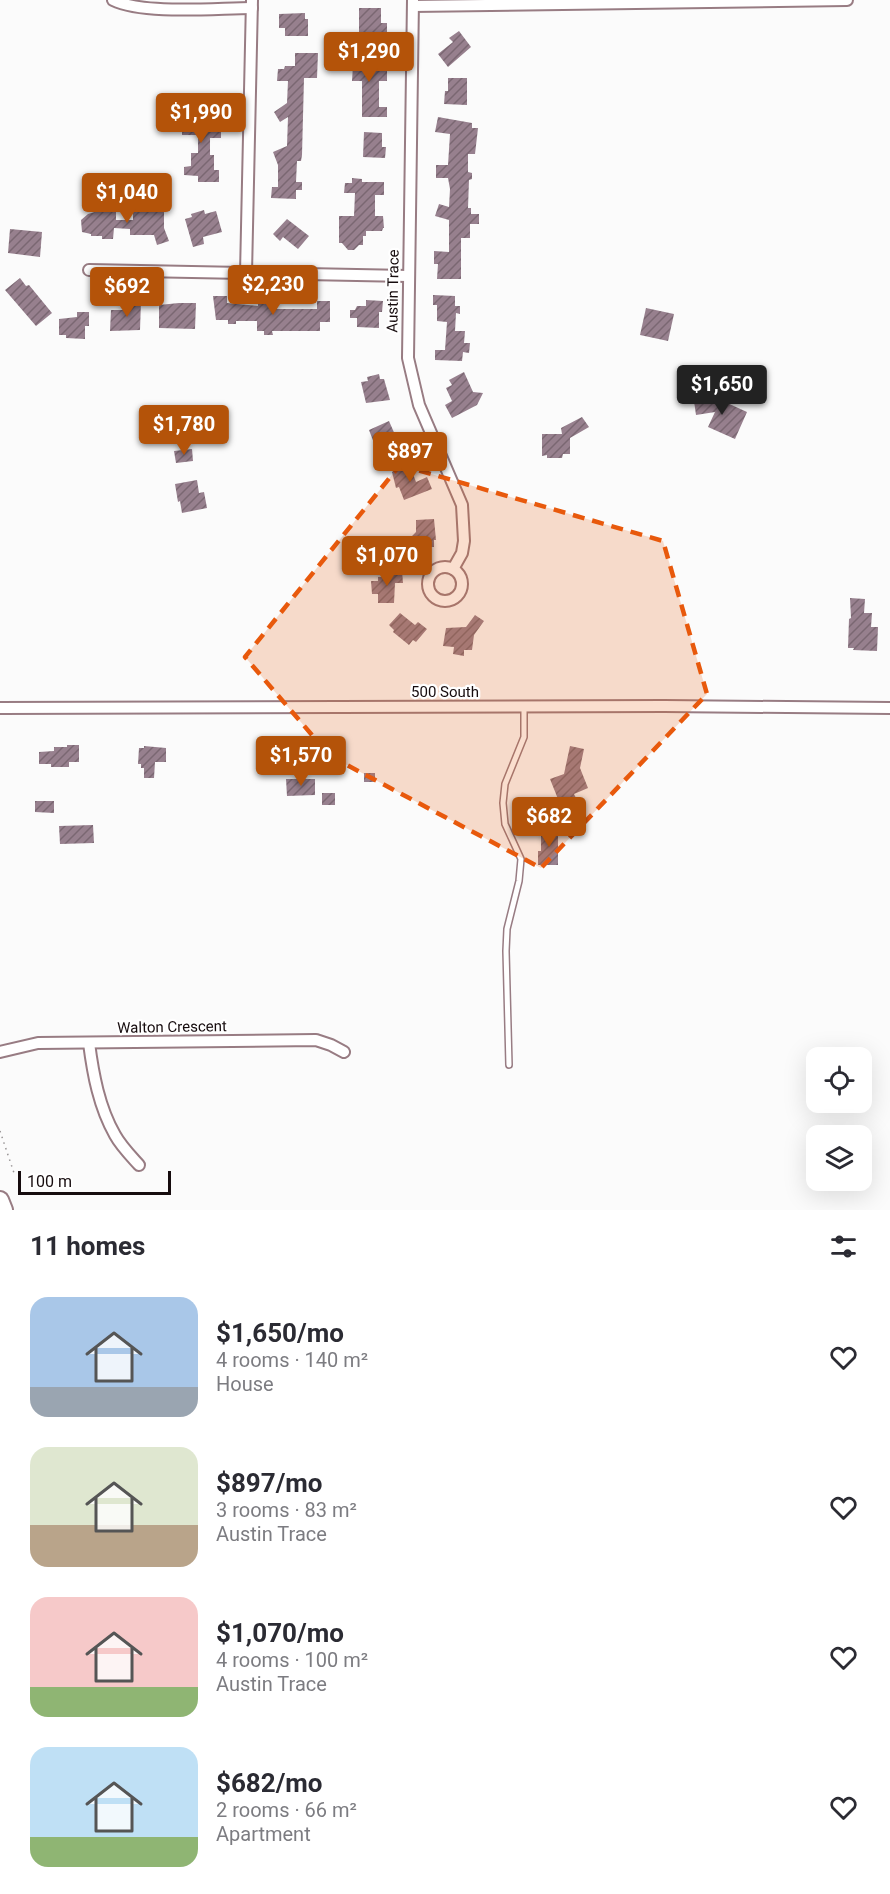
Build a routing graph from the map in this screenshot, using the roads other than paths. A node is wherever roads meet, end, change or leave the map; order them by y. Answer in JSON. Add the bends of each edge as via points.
{"nodes":[{"id":1,"x":113,"y":0,"type":"edge"},
{"id":2,"x":847,"y":0,"type":"edge"},
{"id":3,"x":413,"y":3,"type":"edge"},
{"id":4,"x":252,"y":4,"type":"edge"},
{"id":5,"x":89,"y":270,"type":"dead end"},
{"id":6,"x":246,"y":273,"type":"junction"},
{"id":7,"x":408,"y":276,"type":"junction"},
{"id":8,"x":453,"y":569,"type":"dead end"},
{"id":9,"x":524,"y":707,"type":"junction"},
{"id":10,"x":0,"y":708,"type":"edge"},
{"id":11,"x":890,"y":708,"type":"edge"},
{"id":12,"x":89,"y":1043,"type":"junction"},
{"id":13,"x":0,"y":1052,"type":"edge"},
{"id":14,"x":344,"y":1052,"type":"dead end"},
{"id":15,"x":509,"y":1065,"type":"dead end"},
{"id":16,"x":139,"y":1165,"type":"dead end"},
{"id":17,"x":0,"y":1200,"type":"edge"},
{"id":18,"x":4,"y":1210,"type":"edge"}],
"edges":[{"from":1,"to":4,"type":"street","via":[[146,8]]},
{"from":2,"to":3,"type":"street"},
{"from":3,"to":7,"type":"street","name":"Austin Trace"},
{"from":4,"to":6,"type":"street"},
{"from":5,"to":6,"type":"street"},
{"from":6,"to":7,"type":"street"},
{"from":7,"to":8,"type":"street","name":"Austin Trace","via":[[407,341],[412,382],[459,495],[464,520],[462,553]]},
{"from":9,"to":10,"type":"street","name":"500 South"},
{"from":9,"to":11,"type":"street","name":"500 South"},
{"from":9,"to":15,"type":"lane","via":[[524,737],[505,784],[503,802],[505,824],[521,859],[507,929]]},
{"from":12,"to":13,"type":"street","name":"Walton Crescent","via":[[38,1043]]},
{"from":12,"to":14,"type":"street","name":"Walton Crescent","via":[[316,1040]]},
{"from":12,"to":16,"type":"street","via":[[101,1101],[115,1135]]},
{"from":17,"to":18,"type":"main road"}]}
